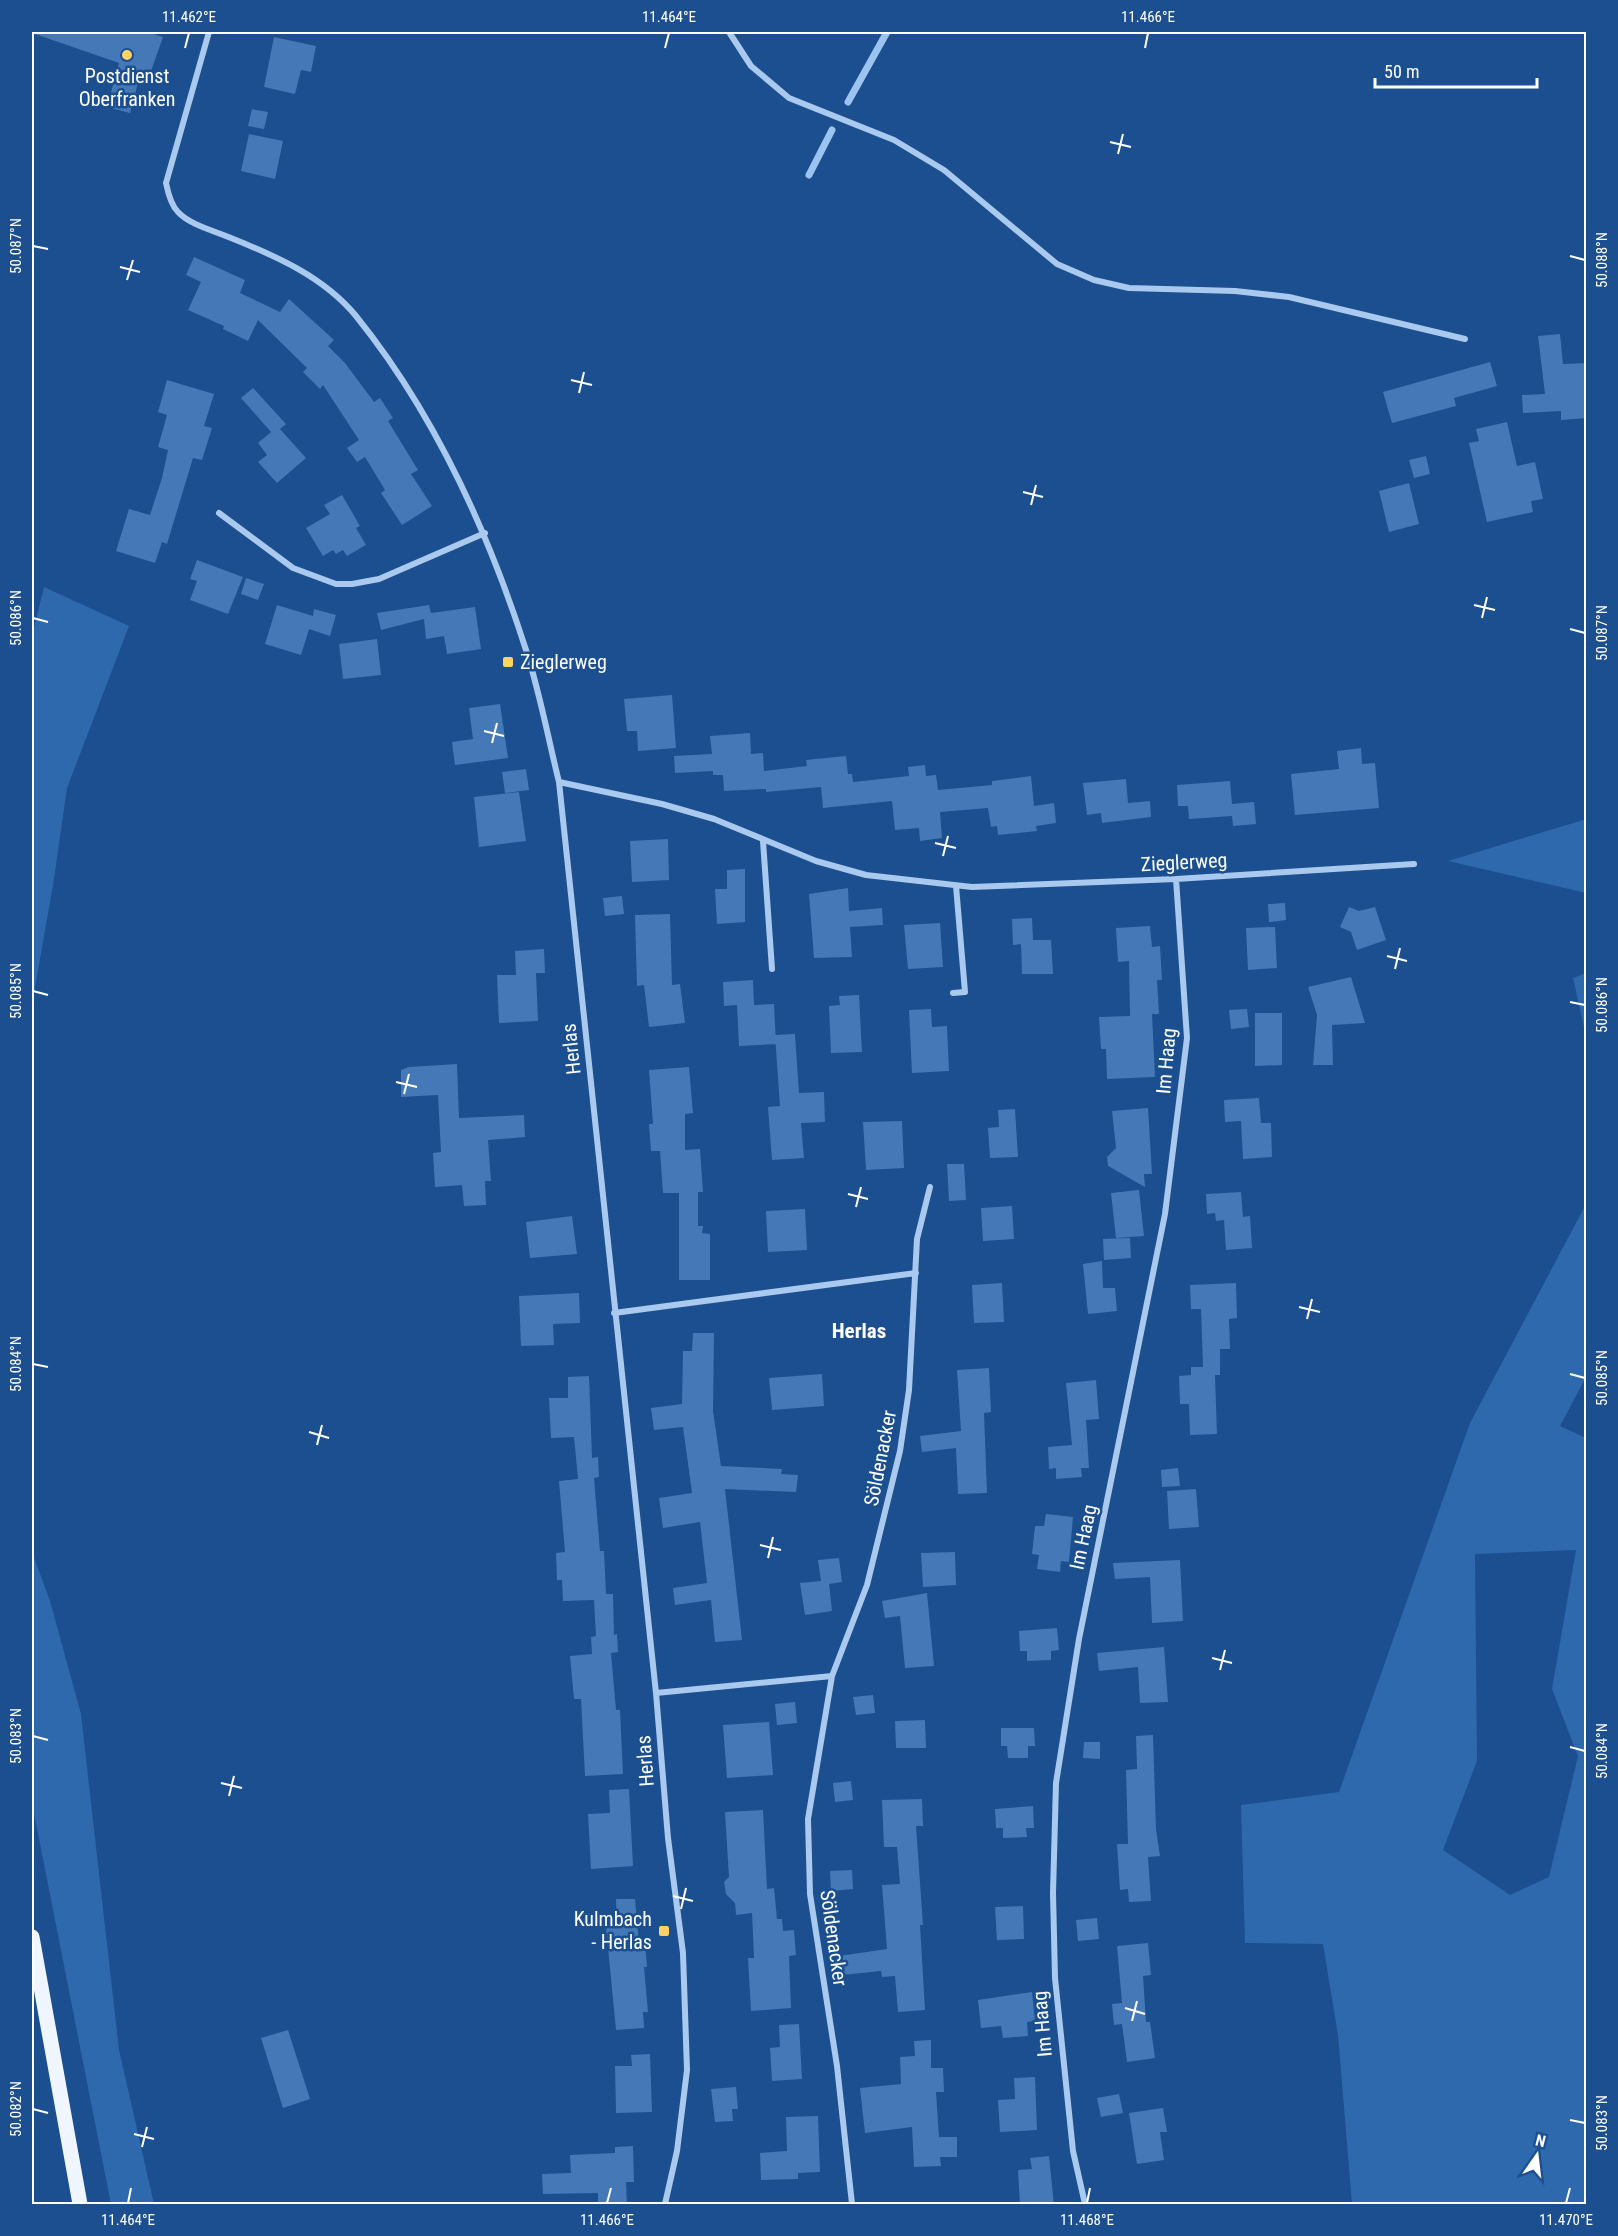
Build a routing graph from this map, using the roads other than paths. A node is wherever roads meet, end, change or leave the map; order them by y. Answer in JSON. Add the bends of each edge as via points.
{"nodes":[{"id":1,"x":209,"y":32,"type":"edge"},
{"id":2,"x":729,"y":32,"type":"edge"},
{"id":3,"x":1465,"y":339,"type":"dead end"},
{"id":4,"x":219,"y":513,"type":"dead end"},
{"id":5,"x":485,"y":533,"type":"junction"},
{"id":6,"x":560,"y":782,"type":"junction"},
{"id":7,"x":763,"y":841,"type":"junction"},
{"id":8,"x":1414,"y":864,"type":"dead end"},
{"id":9,"x":1176,"y":879,"type":"junction"},
{"id":10,"x":956,"y":886,"type":"junction"},
{"id":11,"x":772,"y":969,"type":"dead end"},
{"id":12,"x":953,"y":993,"type":"dead end"},
{"id":13,"x":930,"y":1187,"type":"dead end"},
{"id":14,"x":916,"y":1274,"type":"junction"},
{"id":15,"x":614,"y":1313,"type":"junction"},
{"id":16,"x":832,"y":1676,"type":"junction"},
{"id":17,"x":657,"y":1693,"type":"junction"},
{"id":18,"x":32,"y":1936,"type":"edge"},
{"id":19,"x":80,"y":2205,"type":"edge"},
{"id":20,"x":665,"y":2205,"type":"edge"},
{"id":21,"x":852,"y":2205,"type":"edge"},
{"id":22,"x":1085,"y":2205,"type":"edge"}],
"edges":[{"from":1,"to":5,"type":"street","name":"Herlas","via":[[166,183],[178,213],[284,259],[317,281],[355,315],[426,416]]},
{"from":2,"to":3,"type":"street","via":[[751,66],[789,98],[894,140],[944,170],[1057,264],[1094,280],[1129,288],[1289,297]]},
{"from":4,"to":5,"type":"street","via":[[293,568],[336,584],[379,579]]},
{"from":5,"to":6,"type":"street","name":"Herlas","via":[[526,651]]},
{"from":6,"to":7,"type":"street","name":"Zieglerweg","via":[[714,819]]},
{"from":6,"to":15,"type":"street","name":"Herlas"},
{"from":7,"to":10,"type":"street","name":"Zieglerweg","via":[[866,875]]},
{"from":7,"to":11,"type":"street"},
{"from":8,"to":9,"type":"street","name":"Zieglerweg"},
{"from":9,"to":10,"type":"street","name":"Zieglerweg"},
{"from":9,"to":22,"type":"street","name":"Im Haag","via":[[1187,1038],[1166,1214],[1079,1639],[1056,1783],[1055,1978],[1073,2151]]},
{"from":10,"to":12,"type":"street","via":[[965,992]]},
{"from":13,"to":14,"type":"street","name":"Söldenacker","via":[[917,1239]]},
{"from":14,"to":15,"type":"street"},
{"from":14,"to":16,"type":"street","name":"Söldenacker","via":[[909,1390],[900,1451],[867,1585]]},
{"from":15,"to":17,"type":"street","name":"Herlas"},
{"from":16,"to":17,"type":"street"},
{"from":16,"to":21,"type":"street","name":"Söldenacker","via":[[812,1785],[808,1855]]},
{"from":17,"to":20,"type":"street","name":"Herlas","via":[[682,1953],[687,2070],[677,2151]]},
{"from":18,"to":19,"type":"main road"}]}
